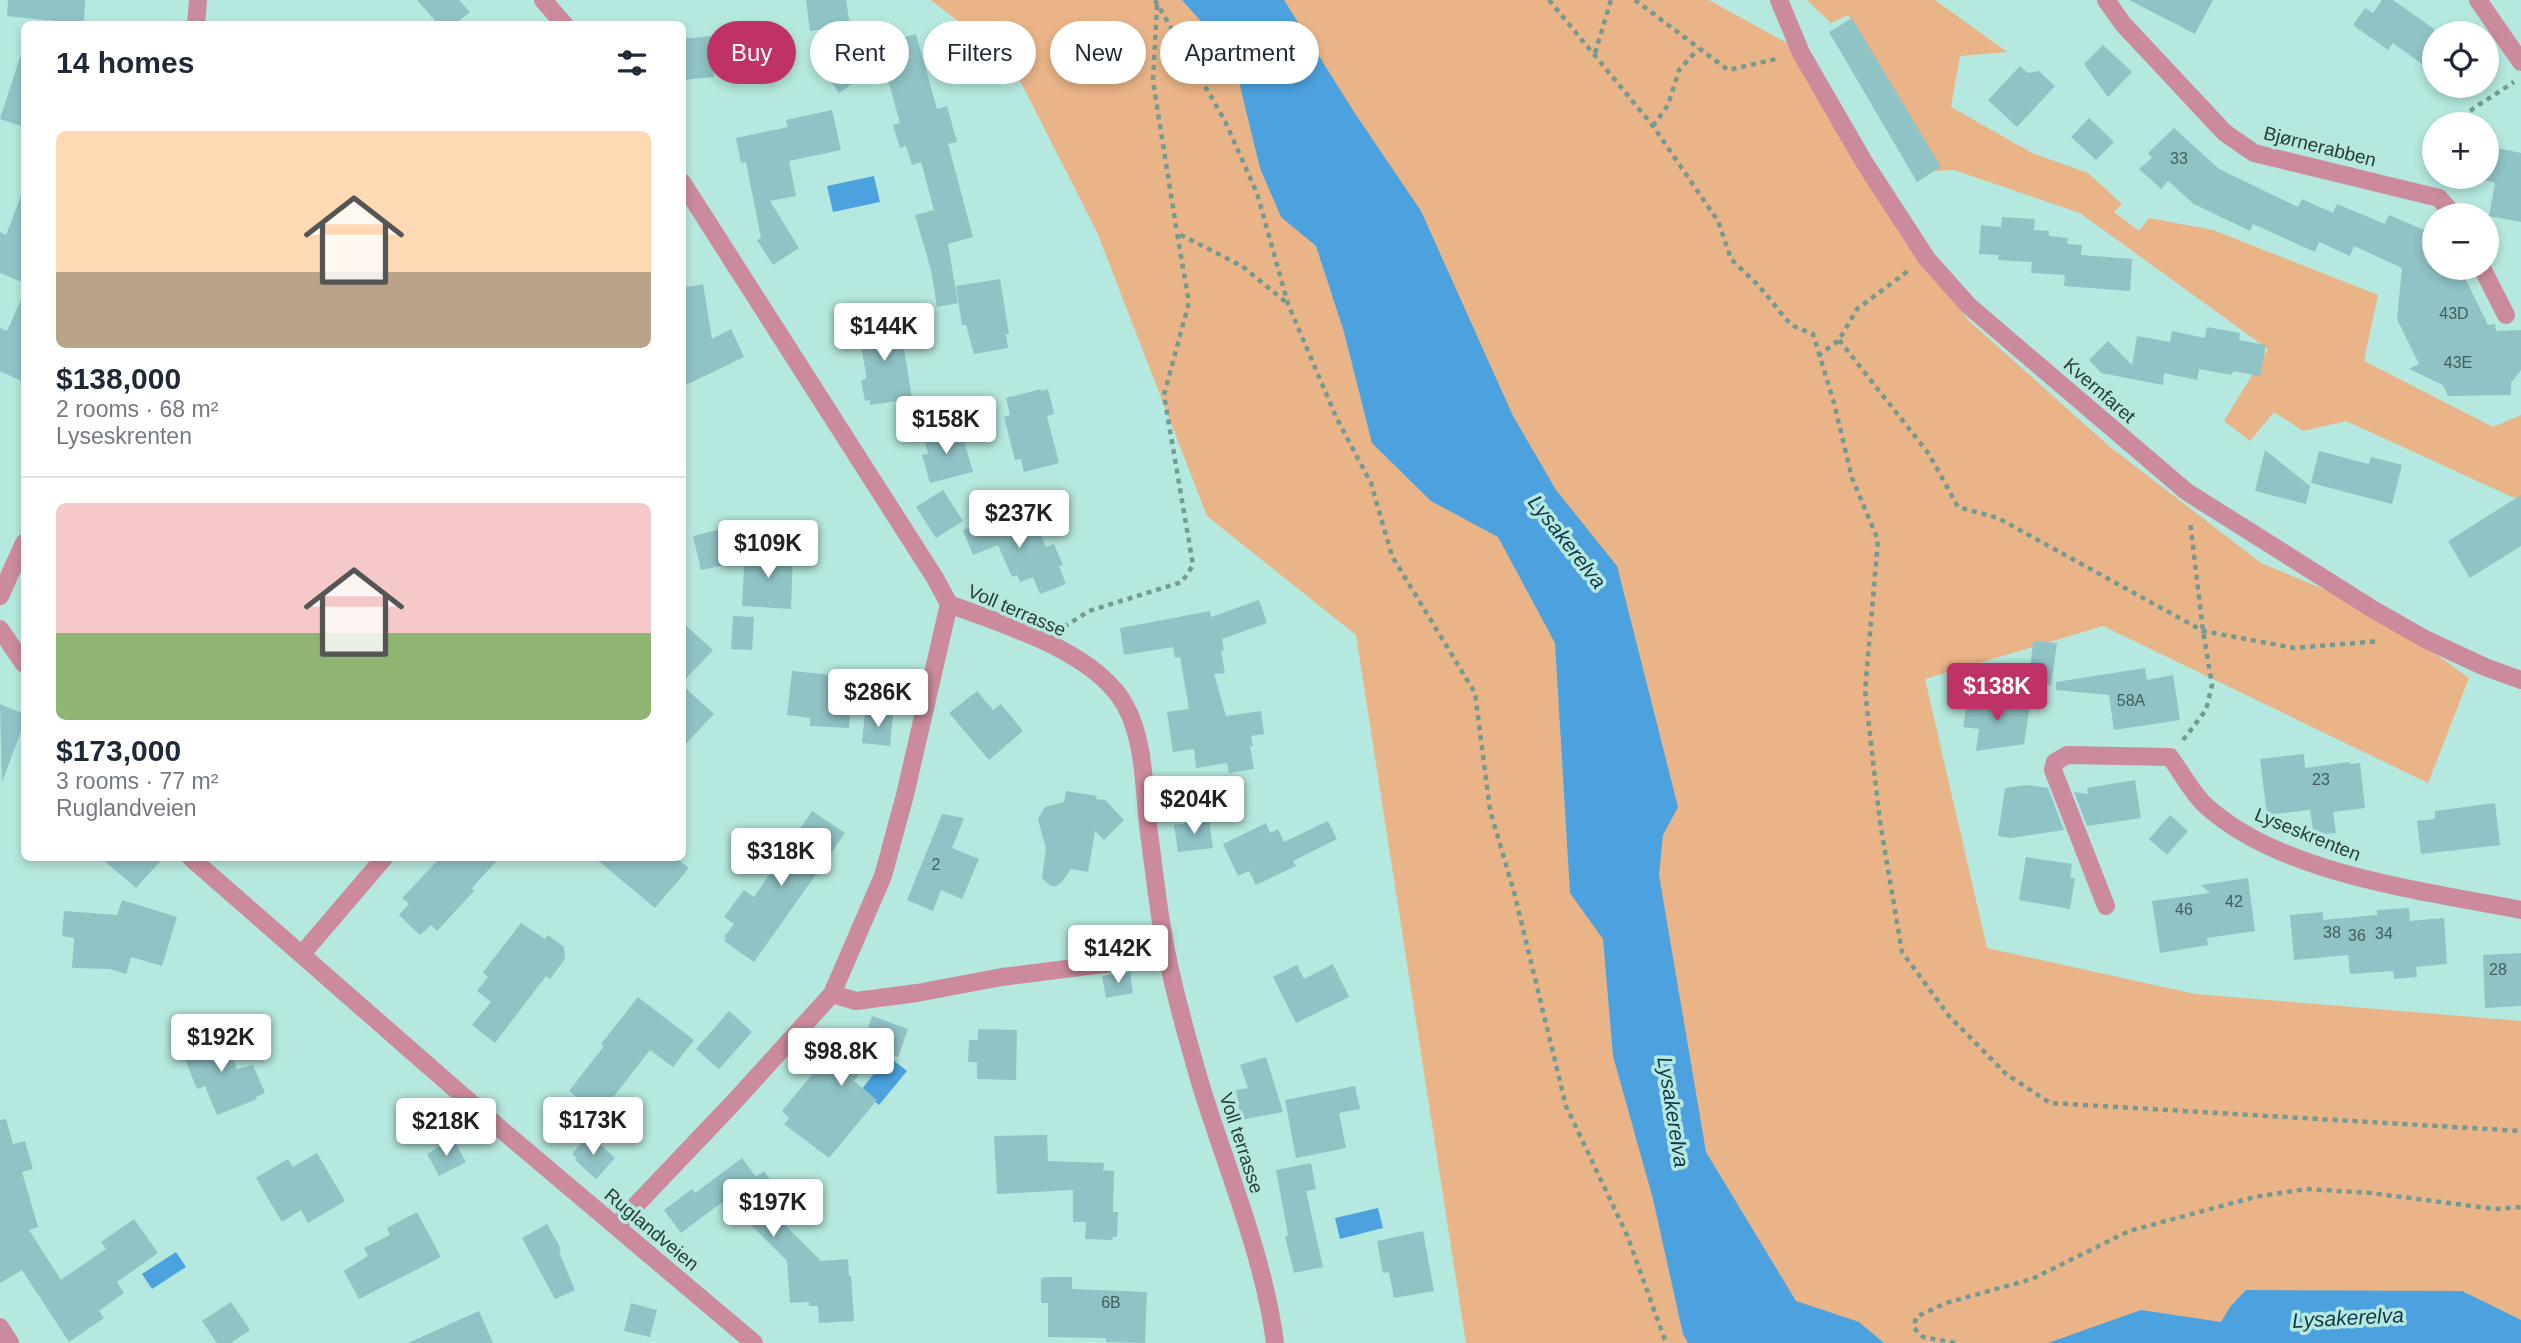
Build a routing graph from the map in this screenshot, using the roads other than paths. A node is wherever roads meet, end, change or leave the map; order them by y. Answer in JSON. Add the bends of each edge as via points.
{"nodes":[{"id":1,"x":198,"y":0,"type":"edge"},
{"id":2,"x":543,"y":0,"type":"edge"},
{"id":3,"x":1779,"y":0,"type":"edge"},
{"id":4,"x":2106,"y":0,"type":"edge"},
{"id":5,"x":2478,"y":0,"type":"edge"},
{"id":6,"x":196,"y":21,"type":"edge"},
{"id":7,"x":561,"y":21,"type":"edge"},
{"id":8,"x":2521,"y":62,"type":"edge"},
{"id":9,"x":686,"y":188,"type":"edge"},
{"id":10,"x":2443,"y":203,"type":"edge"},
{"id":11,"x":2488,"y":280,"type":"edge"},
{"id":12,"x":2507,"y":315,"type":"dead end"},
{"id":13,"x":21,"y":550,"type":"edge"},
{"id":14,"x":0,"y":596,"type":"edge"},
{"id":15,"x":949,"y":604,"type":"junction"},
{"id":16,"x":0,"y":629,"type":"edge"},
{"id":17,"x":21,"y":660,"type":"edge"},
{"id":18,"x":2521,"y":680,"type":"edge"},
{"id":19,"x":194,"y":861,"type":"edge"},
{"id":20,"x":381,"y":861,"type":"edge"},
{"id":21,"x":2106,"y":906,"type":"dead end"},
{"id":22,"x":2521,"y":910,"type":"edge"},
{"id":23,"x":302,"y":954,"type":"junction"},
{"id":24,"x":1167,"y":956,"type":"junction"},
{"id":25,"x":832,"y":993,"type":"junction"},
{"id":26,"x":616,"y":1226,"type":"junction"},
{"id":27,"x":0,"y":1327,"type":"edge"},
{"id":28,"x":10,"y":1343,"type":"edge"},
{"id":29,"x":754,"y":1343,"type":"edge"},
{"id":30,"x":1275,"y":1343,"type":"edge"}],
"edges":[{"from":1,"to":6,"type":"street"},
{"from":2,"to":7,"type":"street"},
{"from":3,"to":18,"type":"street","name":"Kvernfaret","via":[[1801,53],[1864,162],[1927,259],[1969,306],[2187,492],[2427,640]]},
{"from":4,"to":10,"type":"street","name":"Bjørnerabben","via":[[2225,133],[2254,153],[2438,198]]},
{"from":5,"to":8,"type":"street"},
{"from":9,"to":15,"type":"street","name":"Voll terrasse"},
{"from":11,"to":12,"type":"street"},
{"from":13,"to":14,"type":"street"},
{"from":15,"to":24,"type":"street","name":"Voll terrasse","via":[[1043,640],[1080,661],[1125,705],[1139,743]]},
{"from":15,"to":25,"type":"street","via":[[883,876]]},
{"from":16,"to":17,"type":"street"},
{"from":19,"to":23,"type":"street","name":"Ruglandveien"},
{"from":20,"to":23,"type":"street"},
{"from":21,"to":22,"type":"street","name":"Lyseskrenten","via":[[2053,769],[2055,762],[2067,755],[2170,757],[2202,802],[2262,842],[2341,874]]},
{"from":23,"to":26,"type":"street","name":"Ruglandveien"},
{"from":24,"to":25,"type":"street","via":[[1014,975],[856,1002]]},
{"from":24,"to":30,"type":"street","name":"Voll terrasse","via":[[1201,1085],[1257,1262]]},
{"from":25,"to":26,"type":"street"},
{"from":26,"to":29,"type":"street","name":"Ruglandveien"},
{"from":27,"to":28,"type":"street"}]}
